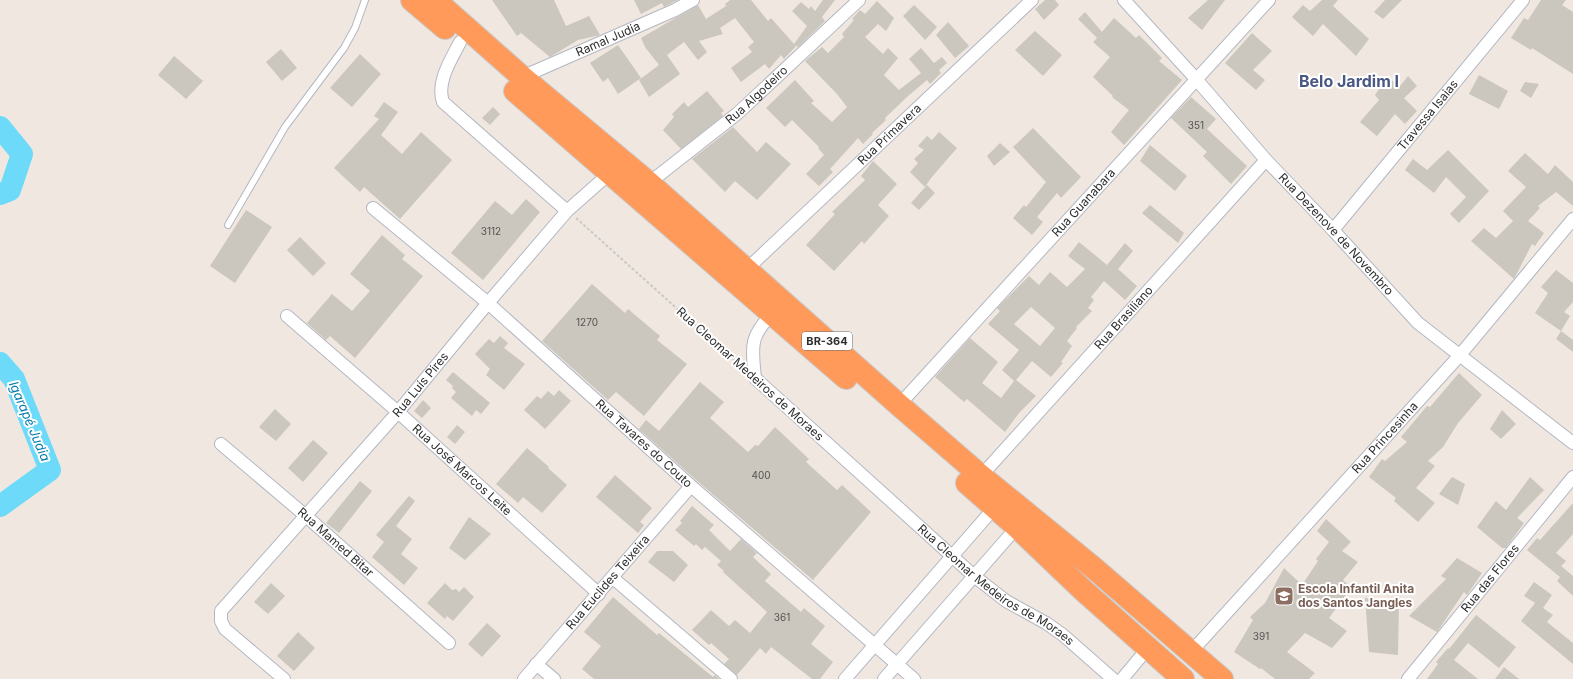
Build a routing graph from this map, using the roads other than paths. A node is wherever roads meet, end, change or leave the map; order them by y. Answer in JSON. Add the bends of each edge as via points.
{"nodes":[{"id":1,"x":365,"y":0,"type":"edge"},
{"id":2,"x":412,"y":0,"type":"edge"},
{"id":3,"x":435,"y":0,"type":"edge"},
{"id":4,"x":693,"y":0,"type":"edge"},
{"id":5,"x":859,"y":0,"type":"edge"},
{"id":6,"x":1032,"y":0,"type":"edge"},
{"id":7,"x":1124,"y":0,"type":"edge"},
{"id":8,"x":1269,"y":0,"type":"edge"},
{"id":9,"x":1523,"y":0,"type":"edge"},
{"id":10,"x":460,"y":42,"type":"junction"},
{"id":11,"x":522,"y":77,"type":"junction"},
{"id":12,"x":1196,"y":79,"type":"junction"},
{"id":13,"x":1266,"y":160,"type":"junction"},
{"id":14,"x":610,"y":173,"type":"junction"},
{"id":15,"x":649,"y":183,"type":"junction"},
{"id":16,"x":373,"y":208,"type":"dead end"},
{"id":17,"x":567,"y":211,"type":"junction"},
{"id":18,"x":1573,"y":219,"type":"edge"},
{"id":19,"x":228,"y":224,"type":"dead end"},
{"id":20,"x":1333,"y":230,"type":"junction"},
{"id":21,"x":747,"y":269,"type":"junction"},
{"id":22,"x":488,"y":303,"type":"junction"},
{"id":23,"x":772,"y":314,"type":"junction"},
{"id":24,"x":287,"y":316,"type":"dead end"},
{"id":25,"x":1460,"y":355,"type":"junction"},
{"id":26,"x":899,"y":405,"type":"junction"},
{"id":27,"x":398,"y":412,"type":"junction"},
{"id":28,"x":1573,"y":443,"type":"edge"},
{"id":29,"x":221,"y":444,"type":"dead end"},
{"id":30,"x":981,"y":476,"type":"junction"},
{"id":31,"x":1573,"y":477,"type":"edge"},
{"id":32,"x":692,"y":486,"type":"junction"},
{"id":33,"x":995,"y":507,"type":"junction"},
{"id":34,"x":306,"y":516,"type":"junction"},
{"id":35,"x":1017,"y":527,"type":"junction"},
{"id":36,"x":952,"y":556,"type":"junction"},
{"id":37,"x":1102,"y":575,"type":"junction"},
{"id":38,"x":974,"y":576,"type":"junction"},
{"id":39,"x":613,"y":578,"type":"junction"},
{"id":40,"x":1084,"y":591,"type":"junction"},
{"id":41,"x":599,"y":594,"type":"junction"},
{"id":42,"x":449,"y":643,"type":"dead end"},
{"id":43,"x":875,"y":645,"type":"junction"},
{"id":44,"x":1148,"y":648,"type":"junction"},
{"id":45,"x":1191,"y":652,"type":"junction"},
{"id":46,"x":536,"y":664,"type":"junction"},
{"id":47,"x":897,"y":664,"type":"junction"},
{"id":48,"x":284,"y":679,"type":"edge"},
{"id":49,"x":524,"y":679,"type":"edge"},
{"id":50,"x":554,"y":679,"type":"edge"},
{"id":51,"x":731,"y":679,"type":"edge"},
{"id":52,"x":845,"y":679,"type":"edge"},
{"id":53,"x":884,"y":679,"type":"edge"},
{"id":54,"x":914,"y":679,"type":"edge"},
{"id":55,"x":1113,"y":679,"type":"edge"},
{"id":56,"x":1122,"y":679,"type":"edge"},
{"id":57,"x":1183,"y":679,"type":"edge"},
{"id":58,"x":1222,"y":679,"type":"edge"},
{"id":59,"x":1408,"y":679,"type":"edge"}],
"edges":[{"from":1,"to":19,"type":"lane","via":[[355,28],[344,48],[285,127]]},
{"from":2,"to":10,"type":"highway","number":"BR-364"},
{"from":3,"to":11,"type":"highway","number":"BR-364"},
{"from":4,"to":11,"type":"street","name":"Ramal Judia"},
{"from":5,"to":15,"type":"street","name":"Rua Algodeiro","via":[[738,113]]},
{"from":6,"to":21,"type":"street","name":"Rua Primavera"},
{"from":7,"to":12,"type":"street","name":"Rua Dezenove de Novembro"},
{"from":8,"to":12,"type":"street","name":"Rua Guanabara"},
{"from":9,"to":20,"type":"street","name":"Travessa Isaias"},
{"from":10,"to":14,"type":"highway","number":"BR-364"},
{"from":10,"to":17,"type":"street","via":[[445,72],[440,95],[443,102]]},
{"from":11,"to":15,"type":"highway","number":"BR-364"},
{"from":12,"to":13,"type":"street","name":"Rua Dezenove de Novembro"},
{"from":12,"to":26,"type":"street","name":"Rua Guanabara"},
{"from":13,"to":20,"type":"street","name":"Rua Dezenove de Novembro"},
{"from":13,"to":30,"type":"street","name":"Rua Brasiliano"},
{"from":14,"to":17,"type":"street","name":"Rua Luís Pires"},
{"from":14,"to":23,"type":"highway","number":"BR-364"},
{"from":15,"to":21,"type":"highway","number":"BR-364"},
{"from":16,"to":22,"type":"street","name":"Rua Tavares do Couto"},
{"from":17,"to":22,"type":"street","name":"Rua Luís Pires"},
{"from":18,"to":25,"type":"street","name":"Rua Princesinha"},
{"from":20,"to":25,"type":"street","name":"Rua Dezenove de Novembro","via":[[1418,323]]},
{"from":21,"to":26,"type":"highway","number":"BR-364"},
{"from":22,"to":27,"type":"street","name":"Rua Luís Pires"},
{"from":22,"to":32,"type":"street","name":"Rua Tavares do Couto"},
{"from":23,"to":33,"type":"highway","number":"BR-364"},
{"from":23,"to":36,"type":"street","name":"Rua Cleomar Medeiros de Moraes","via":[[755,336],[755,378]]},
{"from":24,"to":27,"type":"street","name":"Rua José Marcos Leite"},
{"from":25,"to":28,"type":"street","name":"Rua Dezenove de Novembro"},
{"from":25,"to":45,"type":"street","name":"Rua Princesinha"},
{"from":26,"to":30,"type":"highway","number":"BR-364"},
{"from":27,"to":34,"type":"street","name":"Rua Luís Pires"},
{"from":27,"to":41,"type":"street","name":"Rua José Marcos Leite"},
{"from":29,"to":34,"type":"street","name":"Rua Mamed Bitar"},
{"from":30,"to":37,"type":"highway","number":"BR-364"},
{"from":31,"to":59,"type":"street","name":"Rua das Flores"},
{"from":32,"to":39,"type":"street","name":"Rua Euclides Teixeira"},
{"from":32,"to":43,"type":"street","name":"Rua Tavares do Couto"},
{"from":33,"to":35,"type":"highway","number":"BR-364"},
{"from":33,"to":36,"type":"street"},
{"from":34,"to":42,"type":"street","name":"Rua Mamed Bitar"},
{"from":34,"to":48,"type":"street","name":"Rua Luís Pires","via":[[232,598],[221,611],[220,617],[222,626]]},
{"from":35,"to":38,"type":"street"},
{"from":35,"to":40,"type":"highway","number":"BR-364"},
{"from":36,"to":38,"type":"street","name":"Rua Cleomar Medeiros de Moraes"},
{"from":36,"to":43,"type":"street"},
{"from":37,"to":40,"type":"highway","via":[[1092,576]]},
{"from":37,"to":45,"type":"highway","number":"BR-364"},
{"from":38,"to":47,"type":"street"},
{"from":38,"to":55,"type":"street","name":"Rua Cleomar Medeiros de Moraes","via":[[1006,601],[1063,635]]},
{"from":39,"to":41,"type":"street","name":"Rua Euclides Teixeira"},
{"from":39,"to":51,"type":"street"},
{"from":40,"to":44,"type":"highway","number":"BR-364"},
{"from":41,"to":46,"type":"street","name":"Rua Euclides Teixeira"},
{"from":43,"to":47,"type":"street","name":"Rua Tavares do Couto"},
{"from":43,"to":52,"type":"street"},
{"from":44,"to":56,"type":"street"},
{"from":44,"to":57,"type":"highway","number":"BR-364"},
{"from":45,"to":58,"type":"highway","number":"BR-364"},
{"from":46,"to":49,"type":"street","name":"Rua Euclides Teixeira"},
{"from":46,"to":50,"type":"street"},
{"from":47,"to":53,"type":"street"},
{"from":47,"to":54,"type":"street","name":"Rua Tavares do Couto"}]}
